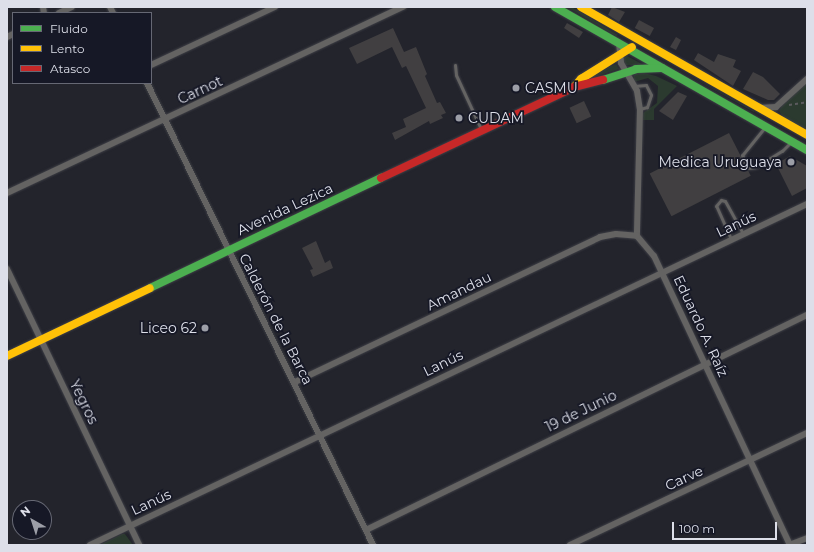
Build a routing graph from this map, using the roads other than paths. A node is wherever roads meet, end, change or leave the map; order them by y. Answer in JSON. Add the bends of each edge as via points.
{"nodes":[{"id":1,"x":72,"y":7,"type":"edge"},
{"id":2,"x":275,"y":7,"type":"edge"},
{"id":3,"x":403,"y":7,"type":"edge"},
{"id":4,"x":555,"y":7,"type":"edge"},
{"id":5,"x":581,"y":7,"type":"edge"},
{"id":6,"x":61,"y":12,"type":"edge"},
{"id":7,"x":639,"y":41,"type":"junction"},
{"id":8,"x":619,"y":43,"type":"junction"},
{"id":9,"x":629,"y":49,"type":"junction"},
{"id":10,"x":619,"y":55,"type":"junction"},
{"id":11,"x":152,"y":65,"type":"edge"},
{"id":12,"x":456,"y":65,"type":"dead end"},
{"id":13,"x":662,"y":68,"type":"junction"},
{"id":14,"x":625,"y":71,"type":"junction"},
{"id":15,"x":807,"y":79,"type":"edge"},
{"id":16,"x":147,"y":84,"type":"edge"},
{"id":17,"x":634,"y":86,"type":"junction"},
{"id":18,"x":574,"y":87,"type":"junction"},
{"id":19,"x":759,"y":108,"type":"junction"},
{"id":20,"x":640,"y":109,"type":"junction"},
{"id":21,"x":165,"y":120,"type":"junction"},
{"id":22,"x":766,"y":126,"type":"junction"},
{"id":23,"x":482,"y":131,"type":"junction"},
{"id":24,"x":807,"y":134,"type":"edge"},
{"id":25,"x":791,"y":141,"type":"junction"},
{"id":26,"x":804,"y":146,"type":"edge"},
{"id":27,"x":7,"y":192,"type":"edge"},
{"id":28,"x":807,"y":204,"type":"edge"},
{"id":29,"x":744,"y":233,"type":"junction"},
{"id":30,"x":637,"y":236,"type":"junction"},
{"id":31,"x":731,"y":239,"type":"junction"},
{"id":32,"x":228,"y":250,"type":"junction"},
{"id":33,"x":7,"y":269,"type":"edge"},
{"id":34,"x":662,"y":271,"type":"junction"},
{"id":35,"x":807,"y":315,"type":"edge"},
{"id":36,"x":41,"y":340,"type":"junction"},
{"id":37,"x":7,"y":356,"type":"edge"},
{"id":38,"x":706,"y":364,"type":"junction"},
{"id":39,"x":295,"y":382,"type":"junction"},
{"id":40,"x":807,"y":432,"type":"edge"},
{"id":41,"x":320,"y":434,"type":"junction"},
{"id":42,"x":750,"y":460,"type":"junction"},
{"id":43,"x":130,"y":526,"type":"junction"},
{"id":44,"x":366,"y":530,"type":"junction"},
{"id":45,"x":807,"y":538,"type":"edge"},
{"id":46,"x":90,"y":545,"type":"edge"},
{"id":47,"x":139,"y":545,"type":"edge"},
{"id":48,"x":373,"y":545,"type":"edge"},
{"id":49,"x":570,"y":545,"type":"edge"},
{"id":50,"x":790,"y":545,"type":"edge"}],
"edges":[{"from":1,"to":6,"type":"street"},
{"from":2,"to":11,"type":"street"},
{"from":3,"to":21,"type":"street","name":"Carnot"},
{"from":4,"to":8,"type":"street"},
{"from":5,"to":7,"type":"street"},
{"from":7,"to":9,"type":"street","name":"Avenida Lezica"},
{"from":7,"to":19,"type":"street"},
{"from":8,"to":9,"type":"street"},
{"from":8,"to":10,"type":"street"},
{"from":9,"to":10,"type":"street","name":"Avenida Lezica"},
{"from":9,"to":13,"type":"street"},
{"from":10,"to":14,"type":"street"},
{"from":10,"to":18,"type":"street","name":"Avenida Lezica","via":[[580,79]]},
{"from":12,"to":23,"type":"lane","via":[[456,75]]},
{"from":13,"to":14,"type":"street","name":"Avenida Lezica","via":[[647,67]]},
{"from":13,"to":22,"type":"street"},
{"from":14,"to":17,"type":"street"},
{"from":14,"to":18,"type":"street","name":"Avenida Lezica","via":[[584,86]]},
{"from":15,"to":19,"type":"street","via":[[776,106]]},
{"from":16,"to":21,"type":"street","name":"Calderón de la Barca"},
{"from":17,"to":20,"type":"street"},
{"from":17,"to":20,"type":"lane","via":[[646,85],[651,95],[647,107]]},
{"from":18,"to":23,"type":"street","name":"Avenida Lezica"},
{"from":19,"to":24,"type":"street"},
{"from":20,"to":30,"type":"street"},
{"from":21,"to":27,"type":"street","name":"Carnot"},
{"from":21,"to":32,"type":"street","name":"Calderón de la Barca"},
{"from":22,"to":25,"type":"street"},
{"from":22,"to":25,"type":"lane","via":[[742,155],[748,168],[782,151]]},
{"from":23,"to":32,"type":"street","name":"Avenida Lezica"},
{"from":25,"to":26,"type":"street"},
{"from":28,"to":29,"type":"street","name":"Lanús"},
{"from":29,"to":31,"type":"street","name":"Lanús"},
{"from":29,"to":31,"type":"lane","via":[[725,201],[721,200],[716,206]]},
{"from":30,"to":34,"type":"street","name":"Eduardo A. Raíz","via":[[650,249]]},
{"from":30,"to":39,"type":"street","name":"Amandau","via":[[616,234],[600,237]]},
{"from":31,"to":34,"type":"street","name":"Lanús"},
{"from":32,"to":36,"type":"street","name":"Avenida Lezica"},
{"from":32,"to":39,"type":"street","name":"Calderón de la Barca"},
{"from":33,"to":36,"type":"street","name":"Yegros"},
{"from":34,"to":38,"type":"street","name":"Eduardo A. Raíz"},
{"from":34,"to":41,"type":"street","name":"Lanús"},
{"from":35,"to":38,"type":"street","name":"19 de Junio"},
{"from":36,"to":37,"type":"street","name":"Avenida Lezica"},
{"from":36,"to":43,"type":"street","name":"Yegros"},
{"from":38,"to":42,"type":"street","name":"Eduardo A. Raíz"},
{"from":38,"to":44,"type":"street","name":"19 de Junio"},
{"from":39,"to":41,"type":"street","name":"Calderón de la Barca"},
{"from":40,"to":42,"type":"street","name":"Carve"},
{"from":41,"to":43,"type":"street","name":"Lanús"},
{"from":41,"to":44,"type":"street","name":"Calderón de la Barca"},
{"from":42,"to":49,"type":"street","name":"Carve"},
{"from":42,"to":50,"type":"street","name":"Eduardo A. Raíz"},
{"from":43,"to":46,"type":"street","name":"Lanús"},
{"from":43,"to":47,"type":"street","name":"Yegros"},
{"from":44,"to":48,"type":"street","name":"Calderón de la Barca"},
{"from":45,"to":50,"type":"street"}]}
